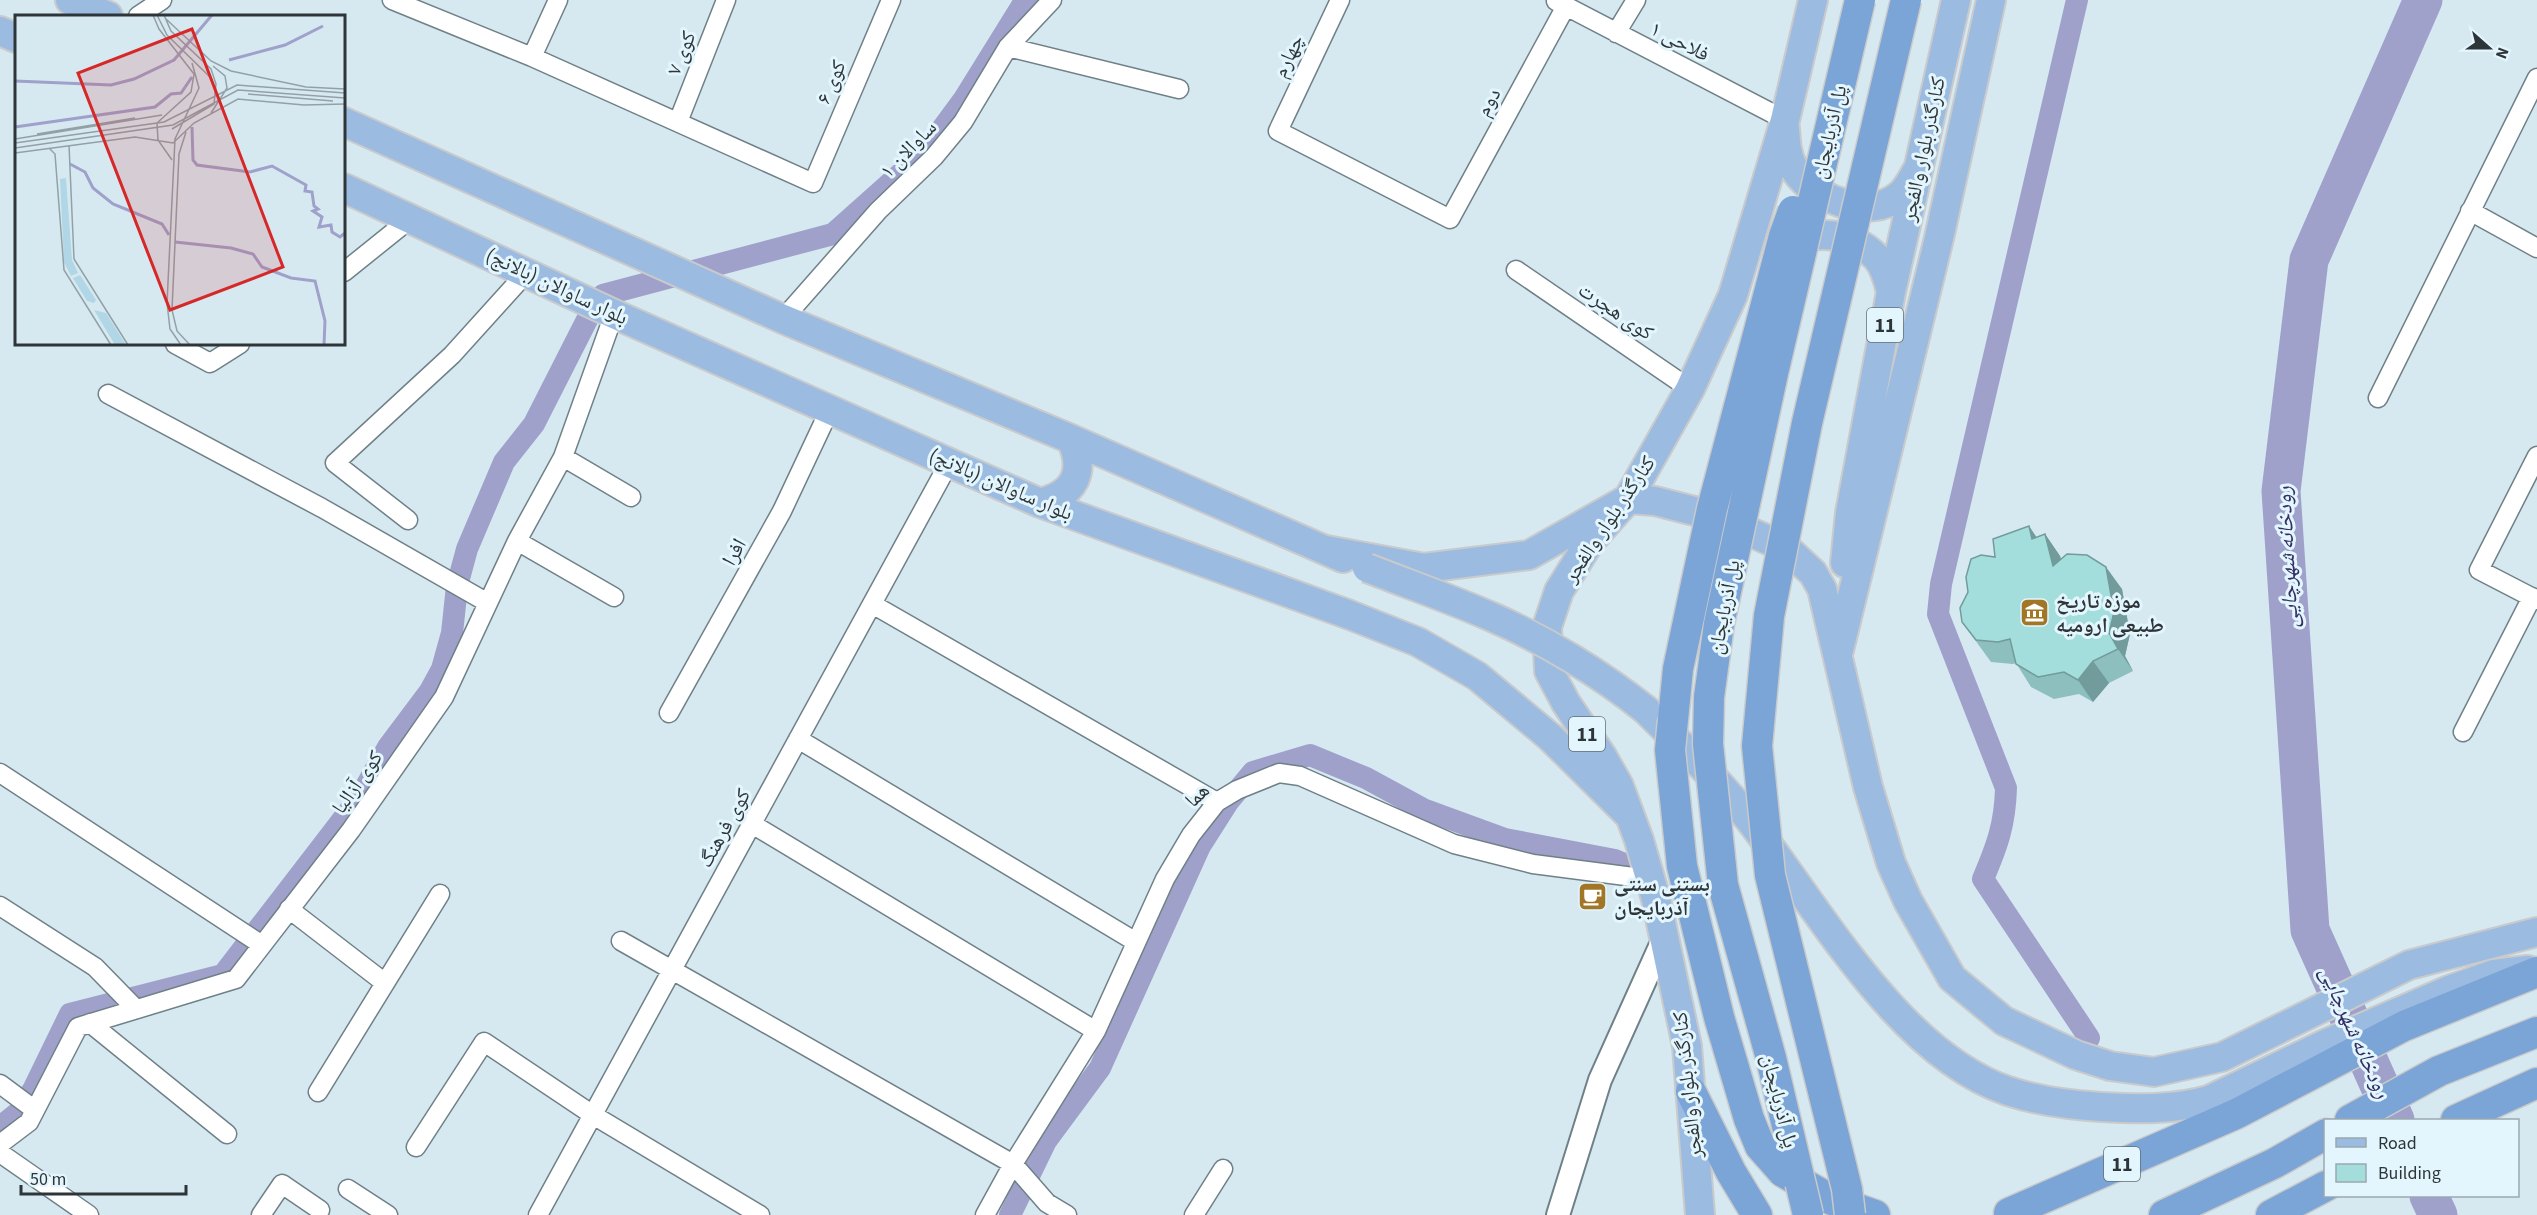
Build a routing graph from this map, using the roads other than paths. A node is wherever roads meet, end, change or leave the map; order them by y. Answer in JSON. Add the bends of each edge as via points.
{"nodes":[{"id":1,"x":70,"y":0,"type":"edge"},
{"id":2,"x":162,"y":0,"type":"edge"},
{"id":3,"x":392,"y":0,"type":"edge"},
{"id":4,"x":558,"y":0,"type":"edge"},
{"id":5,"x":726,"y":0,"type":"edge"},
{"id":6,"x":891,"y":0,"type":"edge"},
{"id":7,"x":1052,"y":0,"type":"edge"},
{"id":8,"x":1340,"y":0,"type":"edge"},
{"id":9,"x":1636,"y":0,"type":"edge"},
{"id":10,"x":1813,"y":0,"type":"edge"},
{"id":11,"x":1860,"y":0,"type":"edge"},
{"id":12,"x":1906,"y":0,"type":"edge"},
{"id":13,"x":1956,"y":0,"type":"edge"},
{"id":14,"x":1991,"y":0,"type":"edge"},
{"id":15,"x":1560,"y":3,"type":"edge"},
{"id":16,"x":106,"y":15,"type":"edge"},
{"id":17,"x":140,"y":15,"type":"edge"},
{"id":18,"x":0,"y":31,"type":"edge"},
{"id":19,"x":1616,"y":33,"type":"junction"},
{"id":20,"x":15,"y":38,"type":"edge"},
{"id":21,"x":1008,"y":47,"type":"junction"},
{"id":22,"x":532,"y":57,"type":"junction"},
{"id":23,"x":2537,"y":78,"type":"edge"},
{"id":24,"x":1840,"y":85,"type":"junction"},
{"id":25,"x":1179,"y":89,"type":"dead end"},
{"id":26,"x":1785,"y":120,"type":"junction"},
{"id":27,"x":345,"y":122,"type":"edge"},
{"id":28,"x":678,"y":122,"type":"junction"},
{"id":29,"x":1921,"y":164,"type":"junction"},
{"id":30,"x":345,"y":188,"type":"edge"},
{"id":31,"x":2470,"y":211,"type":"junction"},
{"id":32,"x":410,"y":219,"type":"junction"},
{"id":33,"x":1450,"y":219,"type":"joint"},
{"id":34,"x":2537,"y":248,"type":"edge"},
{"id":35,"x":1516,"y":270,"type":"dead end"},
{"id":36,"x":345,"y":271,"type":"edge"},
{"id":37,"x":527,"y":272,"type":"junction"},
{"id":38,"x":1891,"y":292,"type":"junction"},
{"id":39,"x":1733,"y":295,"type":"junction"},
{"id":40,"x":614,"y":314,"type":"junction"},
{"id":41,"x":783,"y":319,"type":"junction"},
{"id":42,"x":177,"y":345,"type":"edge"},
{"id":43,"x":238,"y":345,"type":"edge"},
{"id":44,"x":1690,"y":388,"type":"junction"},
{"id":45,"x":108,"y":394,"type":"dead end"},
{"id":46,"x":2378,"y":398,"type":"dead end"},
{"id":47,"x":830,"y":409,"type":"junction"},
{"id":48,"x":1071,"y":439,"type":"junction"},
{"id":49,"x":2537,"y":456,"type":"edge"},
{"id":50,"x":563,"y":457,"type":"junction"},
{"id":51,"x":949,"y":463,"type":"junction"},
{"id":52,"x":631,"y":497,"type":"dead end"},
{"id":53,"x":1628,"y":498,"type":"junction"},
{"id":54,"x":1041,"y":503,"type":"junction"},
{"id":55,"x":408,"y":520,"type":"dead end"},
{"id":56,"x":517,"y":541,"type":"junction"},
{"id":57,"x":1326,"y":550,"type":"junction"},
{"id":58,"x":614,"y":597,"type":"dead end"},
{"id":59,"x":2535,"y":598,"type":"edge"},
{"id":60,"x":488,"y":603,"type":"junction"},
{"id":61,"x":872,"y":604,"type":"junction"},
{"id":62,"x":1837,"y":655,"type":"junction"},
{"id":63,"x":669,"y":713,"type":"dead end"},
{"id":64,"x":2463,"y":732,"type":"dead end"},
{"id":65,"x":798,"y":739,"type":"junction"},
{"id":66,"x":0,"y":773,"type":"edge"},
{"id":67,"x":1217,"y":802,"type":"junction"},
{"id":68,"x":1629,"y":815,"type":"junction"},
{"id":69,"x":752,"y":824,"type":"junction"},
{"id":70,"x":1649,"y":879,"type":"junction"},
{"id":71,"x":440,"y":894,"type":"dead end"},
{"id":72,"x":0,"y":906,"type":"edge"},
{"id":73,"x":290,"y":909,"type":"junction"},
{"id":74,"x":2537,"y":932,"type":"edge"},
{"id":75,"x":1664,"y":938,"type":"junction"},
{"id":76,"x":621,"y":942,"type":"dead end"},
{"id":77,"x":1136,"y":942,"type":"junction"},
{"id":78,"x":262,"y":945,"type":"junction"},
{"id":79,"x":672,"y":970,"type":"junction"},
{"id":80,"x":2537,"y":970,"type":"edge"},
{"id":81,"x":385,"y":983,"type":"junction"},
{"id":82,"x":2449,"y":990,"type":"junction"},
{"id":83,"x":136,"y":1009,"type":"junction"},
{"id":84,"x":90,"y":1023,"type":"junction"},
{"id":85,"x":1096,"y":1031,"type":"junction"},
{"id":86,"x":2537,"y":1032,"type":"edge"},
{"id":87,"x":2211,"y":1060,"type":"junction"},
{"id":88,"x":2537,"y":1083,"type":"edge"},
{"id":89,"x":0,"y":1084,"type":"edge"},
{"id":90,"x":318,"y":1092,"type":"dead end"},
{"id":91,"x":1691,"y":1092,"type":"junction"},
{"id":92,"x":2222,"y":1103,"type":"junction"},
{"id":93,"x":35,"y":1110,"type":"junction"},
{"id":94,"x":593,"y":1115,"type":"junction"},
{"id":95,"x":2352,"y":1119,"type":"edge"},
{"id":96,"x":2458,"y":1119,"type":"edge"},
{"id":97,"x":227,"y":1134,"type":"dead end"},
{"id":98,"x":2324,"y":1135,"type":"edge"},
{"id":99,"x":0,"y":1144,"type":"edge"},
{"id":100,"x":416,"y":1147,"type":"dead end"},
{"id":101,"x":0,"y":1153,"type":"edge"},
{"id":102,"x":2275,"y":1163,"type":"junction"},
{"id":103,"x":1013,"y":1164,"type":"junction"},
{"id":104,"x":1223,"y":1169,"type":"dead end"},
{"id":105,"x":2324,"y":1187,"type":"edge"},
{"id":106,"x":348,"y":1189,"type":"dead end"},
{"id":107,"x":2282,"y":1208,"type":"edge"},
{"id":108,"x":320,"y":1210,"type":"dead end"},
{"id":109,"x":2009,"y":1214,"type":"dead end"},
{"id":110,"x":89,"y":1215,"type":"edge"},
{"id":111,"x":261,"y":1215,"type":"edge"},
{"id":112,"x":388,"y":1215,"type":"edge"},
{"id":113,"x":538,"y":1215,"type":"edge"},
{"id":114,"x":760,"y":1215,"type":"edge"},
{"id":115,"x":985,"y":1215,"type":"edge"},
{"id":116,"x":1067,"y":1215,"type":"edge"},
{"id":117,"x":1194,"y":1215,"type":"edge"},
{"id":118,"x":1558,"y":1215,"type":"edge"},
{"id":119,"x":1700,"y":1215,"type":"edge"},
{"id":120,"x":1757,"y":1215,"type":"edge"},
{"id":121,"x":1808,"y":1215,"type":"edge"},
{"id":122,"x":1850,"y":1215,"type":"edge"},
{"id":123,"x":1875,"y":1215,"type":"edge"},
{"id":124,"x":2164,"y":1215,"type":"edge"},
{"id":125,"x":2200,"y":1215,"type":"edge"}],
"edges":[{"from":1,"to":16,"type":"main road"},
{"from":2,"to":17,"type":"street"},
{"from":3,"to":22,"type":"street"},
{"from":4,"to":22,"type":"street"},
{"from":5,"to":28,"type":"street","name":"کوی ۷"},
{"from":6,"to":28,"type":"street","name":"کوی ۶","via":[[813,183]]},
{"from":7,"to":21,"type":"street","name":"ساوالان ۱"},
{"from":8,"to":33,"type":"street","name":"چهارم","via":[[1278,131]]},
{"from":9,"to":19,"type":"street"},
{"from":10,"to":26,"type":"main road","name":"کنارگذر بلوار والفجر","number":"11"},
{"from":11,"to":24,"type":"highway","name":"پل آذربایجان","bridge":true},
{"from":12,"to":122,"type":"highway","name":"پل آذربایجان","bridge":true,"via":[[1808,423],[1773,593],[1757,746],[1770,875],[1847,1189]]},
{"from":13,"to":29,"type":"main road","name":"کنارگذر بلوار والفجر","number":"11"},
{"from":14,"to":62,"type":"main road","via":[[1939,238]]},
{"from":15,"to":19,"type":"street","name":"فلاحی ۱"},
{"from":15,"to":33,"type":"street","name":"دوم"},
{"from":18,"to":20,"type":"main road"},
{"from":19,"to":26,"type":"street","name":"فلاحی ۱"},
{"from":21,"to":25,"type":"street"},
{"from":21,"to":41,"type":"street","name":"ساوالان ۱","via":[[963,122]]},
{"from":22,"to":28,"type":"street"},
{"from":23,"to":31,"type":"street"},
{"from":24,"to":121,"type":"highway","name":"پل آذربایجان","bridge":true,"via":[[1773,374],[1722,613],[1709,697],[1708,744],[1723,885],[1771,1058]]},
{"from":24,"to":123,"type":"highway","bridge":true,"via":[[1784,236],[1737,408],[1678,669],[1670,750],[1682,866],[1694,922],[1739,1086],[1760,1146],[1783,1172],[1832,1200]]},
{"from":26,"to":29,"type":"main road","via":[[1786,148],[1793,166],[1803,180],[1834,201],[1856,206],[1886,203],[1909,186]]},
{"from":26,"to":39,"type":"main road","name":"کنارگذر بلوار والفجر","number":"11"},
{"from":27,"to":41,"type":"main road"},
{"from":29,"to":38,"type":"main road","name":"کنارگذر بلوار والفجر","number":"11"},
{"from":30,"to":32,"type":"main road","name":"بلوار ساوالان (بالانج)"},
{"from":31,"to":34,"type":"street"},
{"from":31,"to":46,"type":"street"},
{"from":32,"to":36,"type":"street"},
{"from":32,"to":37,"type":"main road","name":"بلوار ساوالان (بالانج)"},
{"from":35,"to":44,"type":"street","name":"کوی هجرت"},
{"from":37,"to":40,"type":"main road","name":"بلوار ساوالان (بالانج)"},
{"from":37,"to":55,"type":"street","via":[[452,356],[335,463]]},
{"from":38,"to":39,"type":"main road","number":"11","via":[[1877,258],[1852,240],[1824,234],[1796,239]]},
{"from":38,"to":62,"type":"main road","name":"کنارگذر بلوار والفجر","number":"11","via":[[1850,513]]},
{"from":39,"to":44,"type":"main road","name":"کنارگذر بلوار والفجر","number":"11"},
{"from":40,"to":47,"type":"main road","name":"بلوار ساوالان (بالانج)"},
{"from":40,"to":50,"type":"street","name":"کوی آزالیا"},
{"from":41,"to":48,"type":"main road"},
{"from":42,"to":43,"type":"street","via":[[210,363]]},
{"from":44,"to":53,"type":"main road","name":"کنارگذر بلوار والفجر","number":"11"},
{"from":45,"to":60,"type":"street","via":[[322,508]]},
{"from":47,"to":51,"type":"main road","name":"بلوار ساوالان (بالانج)"},
{"from":47,"to":63,"type":"street","name":"افرا","via":[[782,511]]},
{"from":48,"to":54,"type":"main road","via":[[1078,455],[1078,472],[1070,488],[1057,499]]},
{"from":48,"to":57,"type":"main road"},
{"from":49,"to":59,"type":"street","via":[[2479,570]]},
{"from":50,"to":52,"type":"street"},
{"from":50,"to":56,"type":"street","name":"کوی آزالیا"},
{"from":51,"to":54,"type":"main road","name":"بلوار ساوالان (بالانج)"},
{"from":51,"to":61,"type":"street","name":"کوی فرهنگ"},
{"from":53,"to":57,"type":"main road","via":[[1529,555],[1424,568]]},
{"from":53,"to":62,"type":"main road","via":[[1714,516],[1786,548],[1813,573],[1822,589]]},
{"from":53,"to":68,"type":"main road","name":"کنارگذر بلوار والفجر","number":"11","via":[[1589,543],[1560,591],[1547,627],[1549,671],[1619,786]]},
{"from":54,"to":68,"type":"main road","name":"بلوار ساوالان (بالانج)","via":[[1418,642],[1478,676],[1550,737]]},
{"from":56,"to":58,"type":"street"},
{"from":56,"to":60,"type":"street","name":"کوی آزالیا"},
{"from":57,"to":92,"type":"main road","bridge":true,"via":[[1493,617],[1619,688],[1646,710],[1748,817],[1833,936],[1881,994],[1927,1044],[1965,1070],[2006,1091],[2062,1105],[2166,1108]]},
{"from":59,"to":64,"type":"street"},
{"from":60,"to":73,"type":"street","name":"کوی آزالیا","via":[[444,697]]},
{"from":61,"to":65,"type":"street","name":"کوی فرهنگ"},
{"from":61,"to":67,"type":"street"},
{"from":62,"to":87,"type":"main road","number":"11","via":[[1868,787],[1891,863],[1952,978],[2004,1021],[2076,1055],[2110,1066],[2154,1072]]},
{"from":65,"to":69,"type":"street","name":"کوی فرهنگ"},
{"from":65,"to":77,"type":"street"},
{"from":66,"to":78,"type":"street"},
{"from":67,"to":70,"type":"street","name":"هما","via":[[1279,773],[1300,776],[1454,844],[1533,864]]},
{"from":67,"to":77,"type":"street","name":"هما","via":[[1191,835],[1165,879]]},
{"from":68,"to":70,"type":"main road","name":"کنارگذر بلوار والفجر","number":"11"},
{"from":69,"to":79,"type":"street","name":"کوی فرهنگ"},
{"from":69,"to":85,"type":"street"},
{"from":70,"to":75,"type":"main road","name":"کنارگذر بلوار والفجر","number":"11"},
{"from":71,"to":81,"type":"street"},
{"from":72,"to":83,"type":"street","via":[[95,967]]},
{"from":73,"to":78,"type":"street","name":"کوی آزالیا"},
{"from":73,"to":81,"type":"street"},
{"from":74,"to":87,"type":"main road","via":[[2409,965]]},
{"from":75,"to":91,"type":"main road","name":"کنارگذر بلوار والفجر","number":"11","via":[[1687,1046]]},
{"from":75,"to":118,"type":"street","via":[[1600,1080]]},
{"from":76,"to":79,"type":"street"},
{"from":77,"to":85,"type":"street","name":"هما"},
{"from":78,"to":83,"type":"street","name":"کوی آزالیا","via":[[236,979]]},
{"from":79,"to":94,"type":"street","name":"کوی فرهنگ"},
{"from":79,"to":103,"type":"street"},
{"from":80,"to":82,"type":"main road","via":[[2493,974]]},
{"from":80,"to":92,"type":"highway","number":"11"},
{"from":81,"to":90,"type":"street"},
{"from":82,"to":87,"type":"main road","via":[[2424,975],[2403,980],[2262,1052],[2242,1060]]},
{"from":82,"to":92,"type":"main road","via":[[2325,1044]]},
{"from":83,"to":84,"type":"street","name":"کوی آزالیا"},
{"from":84,"to":93,"type":"street","name":"کوی آزالیا","via":[[78,1027]]},
{"from":84,"to":97,"type":"street"},
{"from":85,"to":103,"type":"street","name":"هما"},
{"from":86,"to":95,"type":"highway","via":[[2439,1071]]},
{"from":88,"to":96,"type":"highway"},
{"from":89,"to":93,"type":"street"},
{"from":91,"to":119,"type":"main road","name":"کنارگذر بلوار والفجر","number":"11"},
{"from":91,"to":120,"type":"highway","number":"11"},
{"from":92,"to":109,"type":"highway","number":"11"},
{"from":93,"to":99,"type":"street","name":"کوی آزالیا","via":[[29,1122]]},
{"from":94,"to":100,"type":"street","via":[[484,1042]]},
{"from":94,"to":113,"type":"street","name":"کوی فرهنگ"},
{"from":94,"to":114,"type":"street"},
{"from":98,"to":102,"type":"highway"},
{"from":101,"to":110,"type":"street"},
{"from":102,"to":124,"type":"highway"},
{"from":102,"to":125,"type":"highway"},
{"from":103,"to":115,"type":"street","name":"هما"},
{"from":103,"to":116,"type":"street","via":[[1047,1203]]},
{"from":104,"to":117,"type":"street"},
{"from":105,"to":107,"type":"highway"},
{"from":106,"to":112,"type":"street"},
{"from":108,"to":111,"type":"street","via":[[282,1184]]}]}
